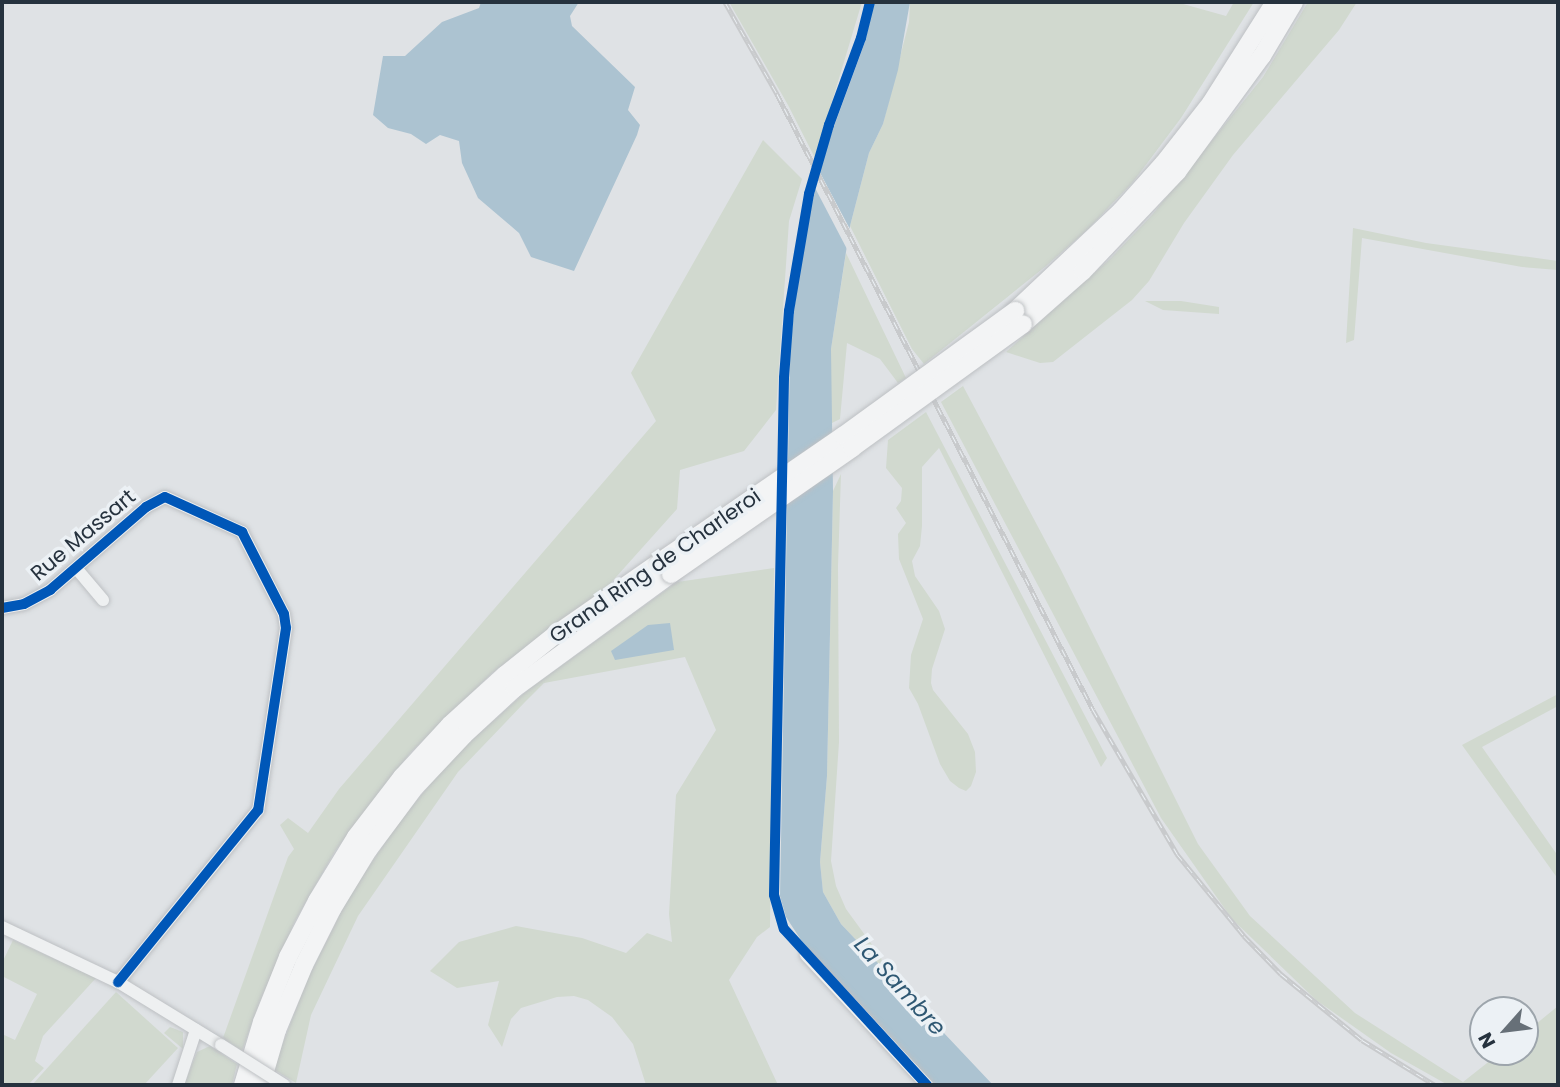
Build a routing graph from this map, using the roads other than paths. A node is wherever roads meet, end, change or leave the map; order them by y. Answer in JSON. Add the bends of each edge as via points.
{"nodes":[{"id":1,"x":1275,"y":2,"type":"edge"},
{"id":2,"x":1294,"y":2,"type":"edge"},
{"id":3,"x":1019,"y":317,"type":"junction"},
{"id":4,"x":76,"y":568,"type":"junction"},
{"id":5,"x":666,"y":568,"type":"junction"},
{"id":6,"x":103,"y":600,"type":"dead end"},
{"id":7,"x":2,"y":608,"type":"edge"},
{"id":8,"x":2,"y":927,"type":"edge"},
{"id":9,"x":806,"y":955,"type":"dead end"},
{"id":10,"x":118,"y":982,"type":"junction"},
{"id":11,"x":196,"y":1030,"type":"junction"},
{"id":12,"x":178,"y":1085,"type":"edge"},
{"id":13,"x":243,"y":1085,"type":"edge"},
{"id":14,"x":261,"y":1085,"type":"edge"},
{"id":15,"x":284,"y":1085,"type":"edge"},
{"id":16,"x":927,"y":1085,"type":"edge"}],
"edges":[{"from":1,"to":3,"type":"highway","name":"Grand Ring de Charleroi","via":[[1211,103],[1164,163]]},
{"from":2,"to":3,"type":"highway","name":"Grand Ring de Charleroi","via":[[1262,56],[1177,172],[1083,271]]},
{"from":3,"to":5,"type":"highway","name":"Grand Ring de Charleroi","bridge":true,"via":[[843,436]]},
{"from":4,"to":6,"type":"street"},
{"from":4,"to":7,"type":"street","name":"Rue Massart","via":[[38,597]]},
{"from":4,"to":10,"type":"street","name":"Rue Massart","via":[[146,507],[165,497],[242,532],[279,601],[286,628],[258,810]]},
{"from":5,"to":13,"type":"highway","name":"Grand Ring de Charleroi","via":[[555,635],[505,674],[402,777],[356,837],[288,957]]},
{"from":5,"to":14,"type":"highway","name":"Grand Ring de Charleroi","via":[[515,688],[415,788],[368,850],[332,909],[277,1030]]},
{"from":8,"to":10,"type":"street"},
{"from":9,"to":16,"type":"street"},
{"from":10,"to":11,"type":"street"},
{"from":11,"to":12,"type":"street"},
{"from":11,"to":15,"type":"street","bridge":true}]}
